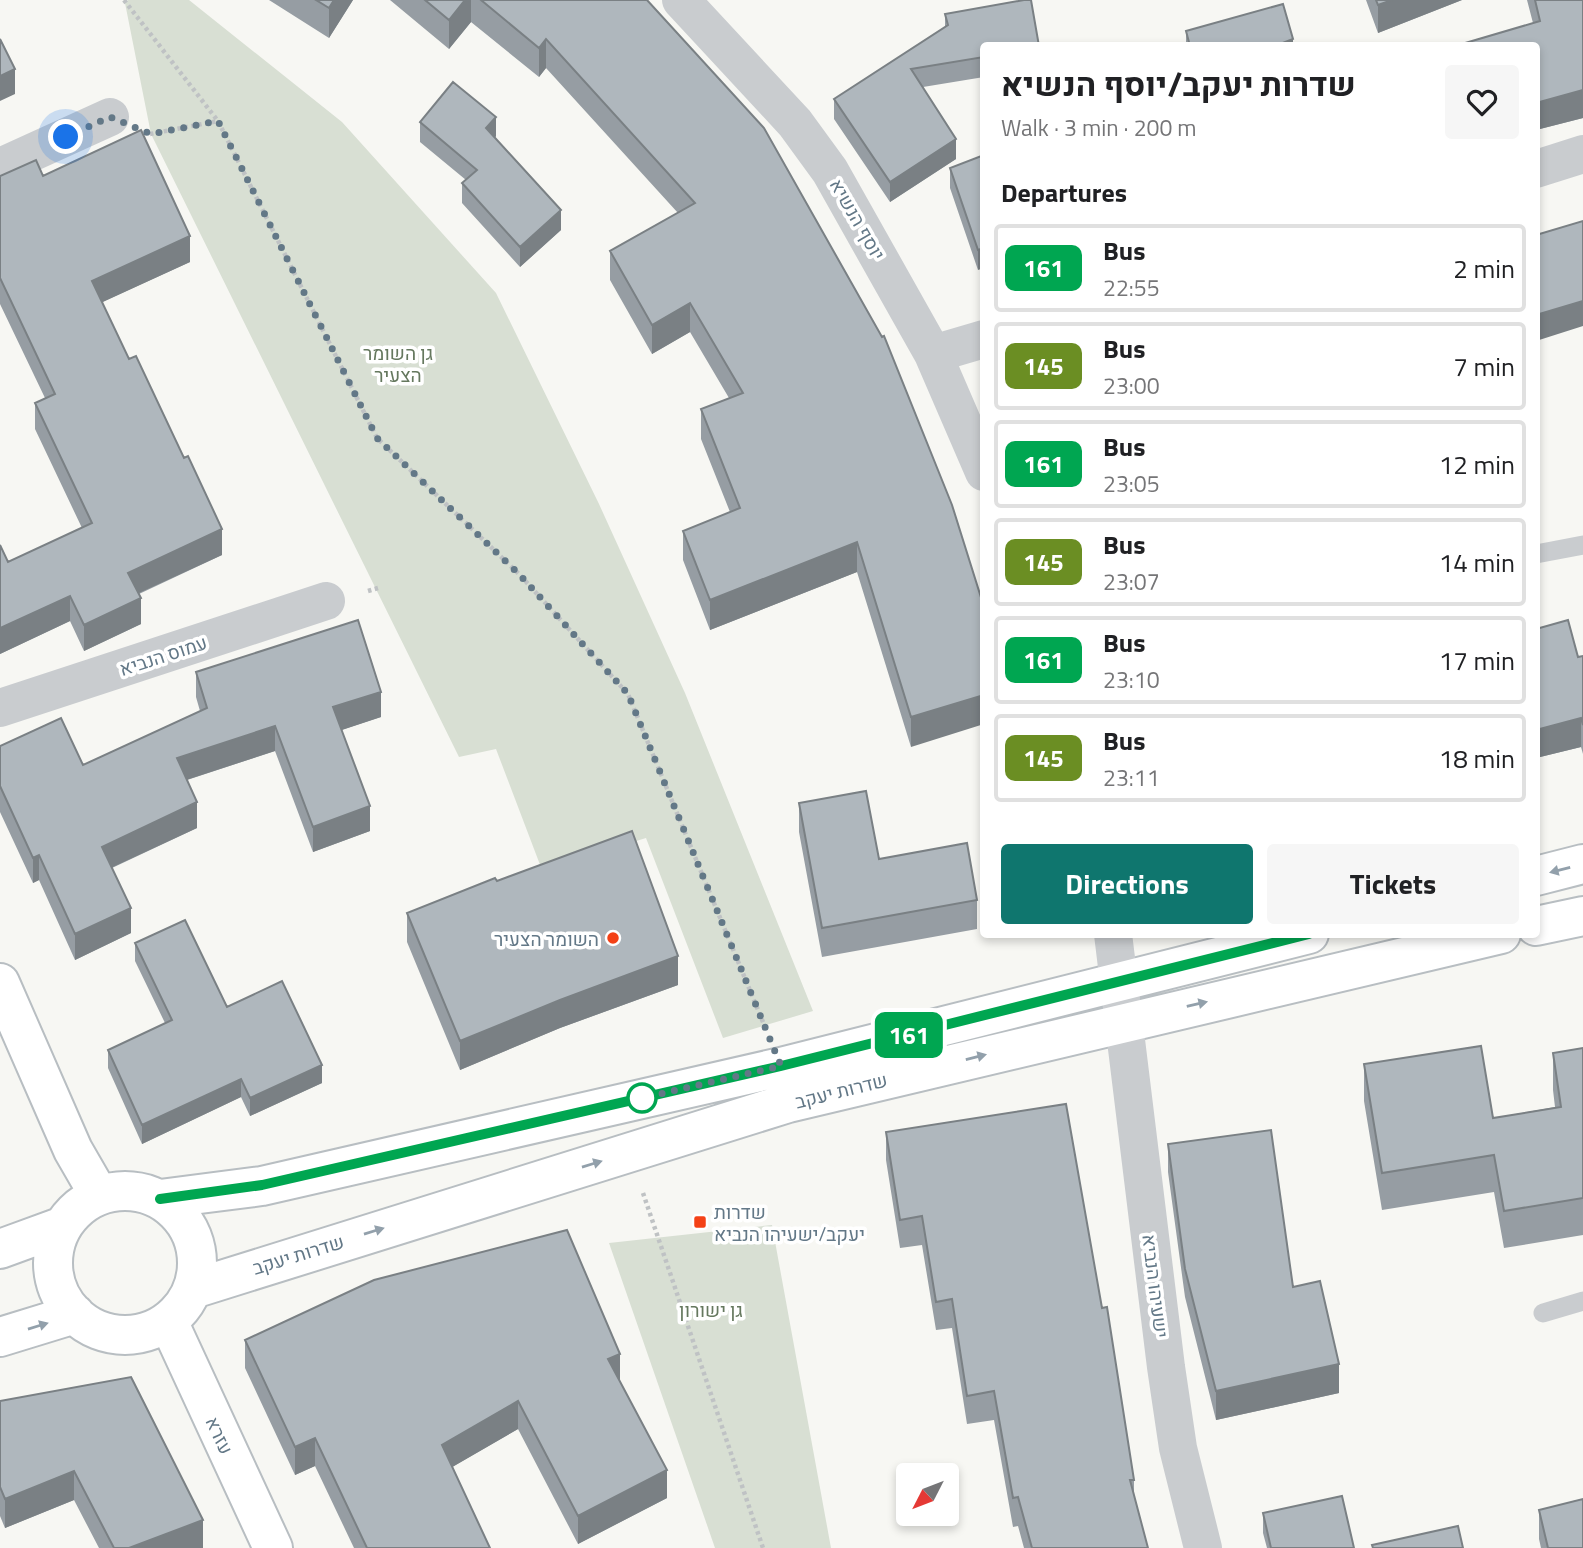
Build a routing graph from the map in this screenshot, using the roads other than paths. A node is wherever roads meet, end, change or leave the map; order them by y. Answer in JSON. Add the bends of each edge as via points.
{"nodes":[{"id":1,"x":681,"y":0,"type":"edge"},
{"id":2,"x":110,"y":117,"type":"road end"},
{"id":3,"x":1583,"y":155,"type":"edge"},
{"id":4,"x":0,"y":167,"type":"edge"},
{"id":5,"x":1540,"y":168,"type":"edge"},
{"id":6,"x":980,"y":340,"type":"edge"},
{"id":7,"x":933,"y":354,"type":"junction"},
{"id":8,"x":980,"y":463,"type":"edge"},
{"id":9,"x":1583,"y":545,"type":"edge"},
{"id":10,"x":1540,"y":553,"type":"edge"},
{"id":11,"x":326,"y":601,"type":"dead end"},
{"id":12,"x":0,"y":708,"type":"edge"},
{"id":13,"x":1583,"y":864,"type":"edge"},
{"id":14,"x":1540,"y":875,"type":"edge"},
{"id":15,"x":1583,"y":916,"type":"edge"},
{"id":16,"x":1540,"y":925,"type":"edge"},
{"id":17,"x":1113,"y":938,"type":"edge"},
{"id":18,"x":1293,"y":938,"type":"edge"},
{"id":19,"x":1484,"y":938,"type":"edge"},
{"id":20,"x":1119,"y":983,"type":"junction"},
{"id":21,"x":0,"y":984,"type":"edge"},
{"id":22,"x":1123,"y":1021,"type":"junction"},
{"id":23,"x":99,"y":1195,"type":"junction"},
{"id":24,"x":160,"y":1199,"type":"junction"},
{"id":25,"x":63,"y":1226,"type":"junction"},
{"id":26,"x":0,"y":1249,"type":"edge"},
{"id":27,"x":193,"y":1289,"type":"junction"},
{"id":28,"x":1583,"y":1301,"type":"edge"},
{"id":29,"x":1543,"y":1313,"type":"dead end"},
{"id":30,"x":75,"y":1314,"type":"junction"},
{"id":31,"x":168,"y":1321,"type":"junction"},
{"id":32,"x":0,"y":1337,"type":"edge"},
{"id":33,"x":273,"y":1548,"type":"edge"},
{"id":34,"x":1203,"y":1548,"type":"edge"}],
"edges":[{"from":1,"to":7,"type":"street","name":"יוסף הנשיא","via":[[794,123],[830,171]]},
{"from":2,"to":4,"type":"street"},
{"from":3,"to":5,"type":"street"},
{"from":6,"to":7,"type":"street"},
{"from":7,"to":8,"type":"street","name":"יוסף הנשיא"},
{"from":9,"to":10,"type":"lane"},
{"from":11,"to":12,"type":"street","name":"עמוס הנביא"},
{"from":13,"to":14,"type":"street","one_way":true},
{"from":15,"to":16,"type":"street"},
{"from":17,"to":20,"type":"street"},
{"from":18,"to":20,"type":"street","name":"שדרות יעקב"},
{"from":22,"to":19,"type":"street","name":"שדרות יעקב","one_way":true},
{"from":20,"to":22,"type":"street"},
{"from":20,"to":24,"type":"street","name":"שדרות יעקב","via":[[262,1185]]},
{"from":21,"to":23,"type":"street","via":[[73,1150]]},
{"from":27,"to":22,"type":"street","name":"שדרות יעקב","one_way":true,"via":[[788,1103]]},
{"from":22,"to":34,"type":"street","name":"ישעיהו הנביא","via":[[1176,1434]]},
{"from":23,"to":24,"type":"street","via":[[141,1192]]},
{"from":23,"to":25,"type":"street"},
{"from":24,"to":27,"type":"street","via":[[189,1229],[196,1248]]},
{"from":25,"to":26,"type":"street"},
{"from":25,"to":30,"type":"street","via":[[54,1249],[54,1272],[61,1296]]},
{"from":27,"to":31,"type":"street"},
{"from":28,"to":29,"type":"lane"},
{"from":30,"to":31,"type":"street","via":[[100,1330],[127,1335]]},
{"from":32,"to":30,"type":"street","one_way":true},
{"from":31,"to":33,"type":"street","name":"עזרא"}]}
